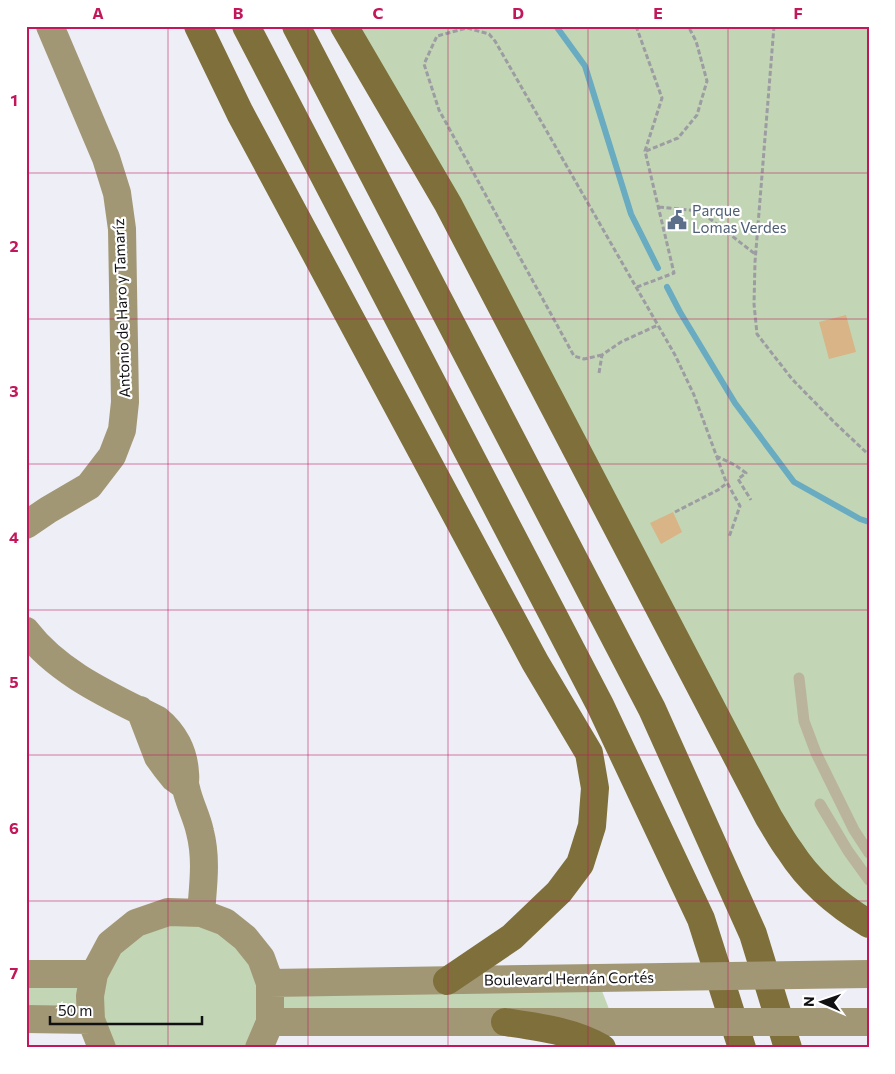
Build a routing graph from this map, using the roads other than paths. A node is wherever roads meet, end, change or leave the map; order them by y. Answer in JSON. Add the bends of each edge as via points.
{"nodes":[{"id":1,"x":50,"y":26,"type":"edge"},
{"id":2,"x":198,"y":26,"type":"edge"},
{"id":3,"x":246,"y":26,"type":"edge"},
{"id":4,"x":296,"y":26,"type":"edge"},
{"id":5,"x":344,"y":26,"type":"edge"},
{"id":6,"x":34,"y":516,"type":"edge"},
{"id":7,"x":26,"y":631,"type":"edge"},
{"id":8,"x":799,"y":678,"type":"dead end"},
{"id":9,"x":820,"y":804,"type":"dead end"},
{"id":10,"x":862,"y":842,"type":"junction"},
{"id":11,"x":848,"y":851,"type":"junction"},
{"id":12,"x":869,"y":853,"type":"edge"},
{"id":13,"x":869,"y":880,"type":"edge"},
{"id":14,"x":201,"y":913,"type":"junction"},
{"id":15,"x":869,"y":924,"type":"edge"},
{"id":16,"x":26,"y":974,"type":"edge"},
{"id":17,"x":94,"y":974,"type":"junction"},
{"id":18,"x":869,"y":974,"type":"edge"},
{"id":19,"x":447,"y":981,"type":"junction"},
{"id":20,"x":270,"y":983,"type":"junction"},
{"id":21,"x":26,"y":1019,"type":"edge"},
{"id":22,"x":91,"y":1020,"type":"junction"},
{"id":23,"x":270,"y":1022,"type":"junction"},
{"id":24,"x":505,"y":1022,"type":"junction"},
{"id":25,"x":869,"y":1022,"type":"edge"},
{"id":26,"x":102,"y":1048,"type":"edge"},
{"id":27,"x":259,"y":1048,"type":"edge"},
{"id":28,"x":602,"y":1048,"type":"edge"},
{"id":29,"x":742,"y":1048,"type":"edge"},
{"id":30,"x":788,"y":1048,"type":"edge"}],
"edges":[{"from":1,"to":6,"type":"main road","name":"Antonio de Haro y Tamaríz","via":[[106,158],[117,193],[122,229],[125,402],[122,430],[112,456],[89,486]]},
{"from":2,"to":19,"type":"highway","via":[[240,113],[535,662],[588,753],[595,788],[592,826],[580,864],[559,892],[512,937]]},
{"from":3,"to":29,"type":"highway","via":[[600,704],[701,919]]},
{"from":4,"to":30,"type":"highway","via":[[652,709],[753,934]]},
{"from":5,"to":15,"type":"highway","via":[[448,204],[790,853],[832,898]]},
{"from":7,"to":14,"type":"main road","via":[[68,671],[140,710],[158,757],[174,778],[185,786],[201,833],[205,867]]},
{"from":8,"to":10,"type":"lane","via":[[804,721],[816,753]]},
{"from":9,"to":11,"type":"lane"},
{"from":10,"to":11,"type":"lane"},
{"from":10,"to":12,"type":"lane"},
{"from":11,"to":13,"type":"lane"},
{"from":14,"to":17,"type":"main road","via":[[168,912],[136,923],[110,944]]},
{"from":14,"to":20,"type":"main road","via":[[225,922],[245,938],[261,958]]},
{"from":16,"to":17,"type":"main road"},
{"from":17,"to":22,"type":"main road","via":[[90,996]]},
{"from":18,"to":19,"type":"main road","name":"Boulevard Hernán Cortés","bridge":true},
{"from":19,"to":20,"type":"main road","name":"Boulevard Hernán Cortés"},
{"from":20,"to":23,"type":"main road"},
{"from":21,"to":22,"type":"main road"},
{"from":22,"to":26,"type":"main road"},
{"from":23,"to":24,"type":"main road"},
{"from":23,"to":27,"type":"main road"},
{"from":24,"to":25,"type":"main road","bridge":true},
{"from":24,"to":28,"type":"highway","via":[[573,1035]]}]}
